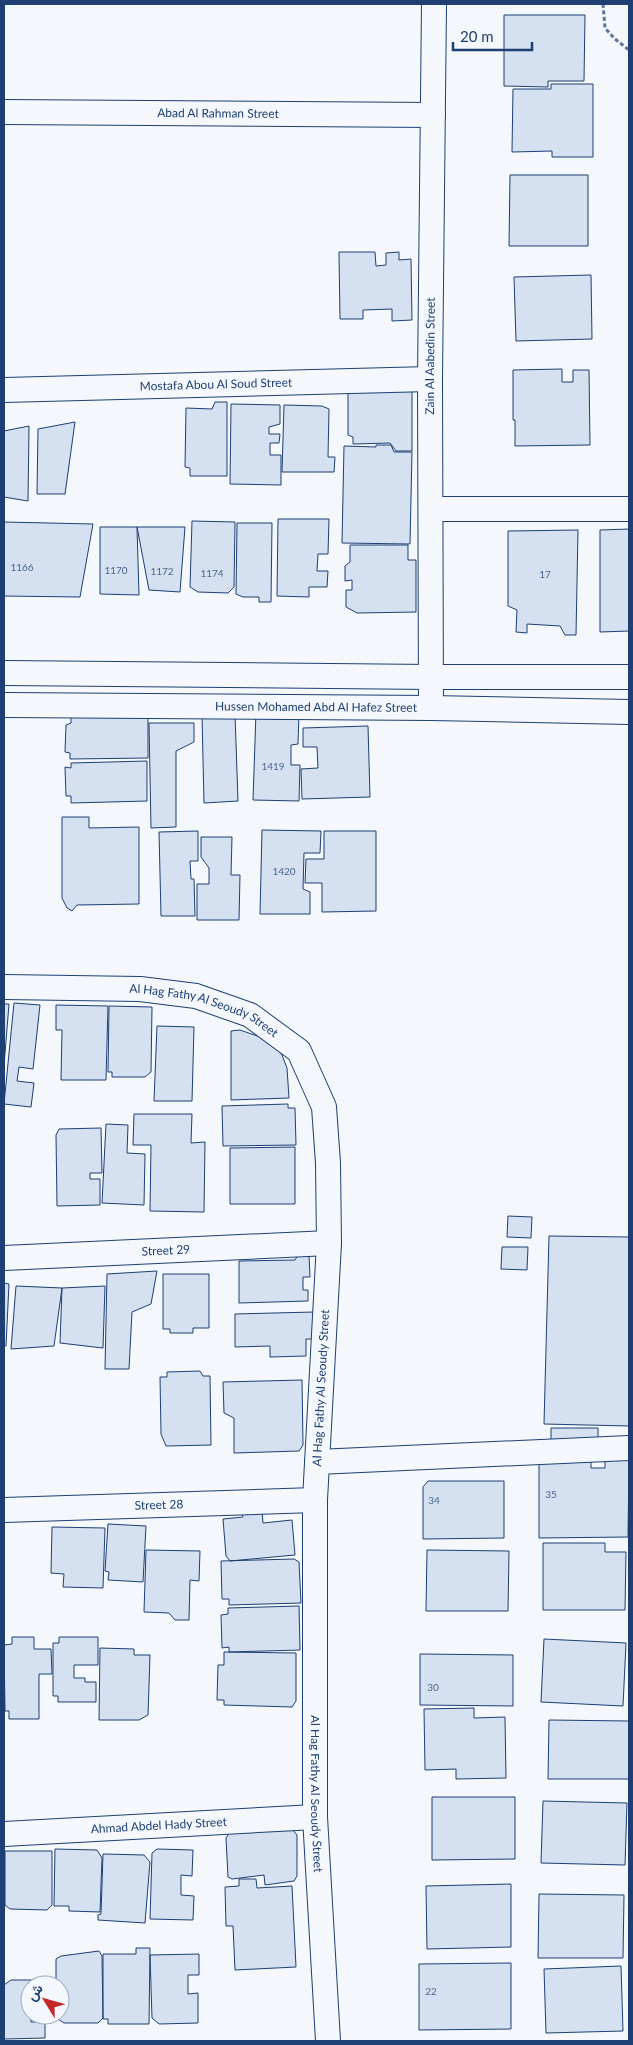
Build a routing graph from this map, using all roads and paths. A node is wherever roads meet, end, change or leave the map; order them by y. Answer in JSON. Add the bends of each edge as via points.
{"nodes":[{"id":1,"x":434,"y":4,"type":"edge"},
{"id":2,"x":603,"y":4,"type":"edge"},
{"id":3,"x":629,"y":50,"type":"edge"},
{"id":4,"x":4,"y":112,"type":"edge"},
{"id":5,"x":433,"y":115,"type":"junction"},
{"id":6,"x":430,"y":379,"type":"junction"},
{"id":7,"x":4,"y":390,"type":"edge"},
{"id":8,"x":629,"y":508,"type":"edge"},
{"id":9,"x":431,"y":509,"type":"junction"},
{"id":10,"x":4,"y":673,"type":"edge"},
{"id":11,"x":629,"y":676,"type":"edge"},
{"id":12,"x":431,"y":677,"type":"junction"},
{"id":13,"x":4,"y":705,"type":"edge"},
{"id":14,"x":431,"y":708,"type":"junction"},
{"id":15,"x":629,"y":712,"type":"edge"},
{"id":16,"x":4,"y":987,"type":"edge"},
{"id":17,"x":329,"y":1243,"type":"junction"},
{"id":18,"x":4,"y":1258,"type":"edge"},
{"id":19,"x":629,"y":1448,"type":"edge"},
{"id":20,"x":317,"y":1462,"type":"junction"},
{"id":21,"x":315,"y":1500,"type":"junction"},
{"id":22,"x":4,"y":1510,"type":"edge"},
{"id":23,"x":315,"y":1817,"type":"junction"},
{"id":24,"x":4,"y":1834,"type":"edge"},
{"id":25,"x":328,"y":2041,"type":"edge"}],
"edges":[{"from":1,"to":5,"type":"street","name":"Zain Al Aabedin Street"},
{"from":2,"to":3,"type":"path","via":[[605,28]]},
{"from":4,"to":5,"type":"street","name":"Abad Al Rahman Street"},
{"from":5,"to":6,"type":"street","name":"Zain Al Aabedin Street"},
{"from":6,"to":7,"type":"street","name":"Mostafa Abou Al Soud Street"},
{"from":6,"to":9,"type":"street","name":"Zain Al Aabedin Street"},
{"from":8,"to":9,"type":"street"},
{"from":9,"to":12,"type":"street","name":"Zain Al Aabedin Street"},
{"from":10,"to":12,"type":"street"},
{"from":11,"to":12,"type":"street"},
{"from":12,"to":14,"type":"street","name":"Zain Al Aabedin Street"},
{"from":13,"to":14,"type":"street","name":"Hussen Mohamed Abd Al Hafez Street"},
{"from":14,"to":15,"type":"street","name":"Hussen Mohamed Abd Al Hafez Street"},
{"from":16,"to":17,"type":"street","name":"Al Hag Fathy Al Seoudy Street","via":[[140,989],[196,996],[250,1015],[299,1051],[324,1107]]},
{"from":17,"to":18,"type":"street","name":"Street 29"},
{"from":17,"to":20,"type":"street","name":"Al Hag Fathy Al Seoudy Street"},
{"from":19,"to":20,"type":"street"},
{"from":20,"to":21,"type":"street","name":"Al Hag Fathy Al Seoudy Street"},
{"from":21,"to":22,"type":"street","name":"Street 28"},
{"from":21,"to":23,"type":"street","name":"Al Hag Fathy Al Seoudy Street"},
{"from":23,"to":24,"type":"street","name":"Ahmad Abdel Hady Street"},
{"from":23,"to":25,"type":"street","name":"Al Hag Fathy Al Seoudy Street"}]}
